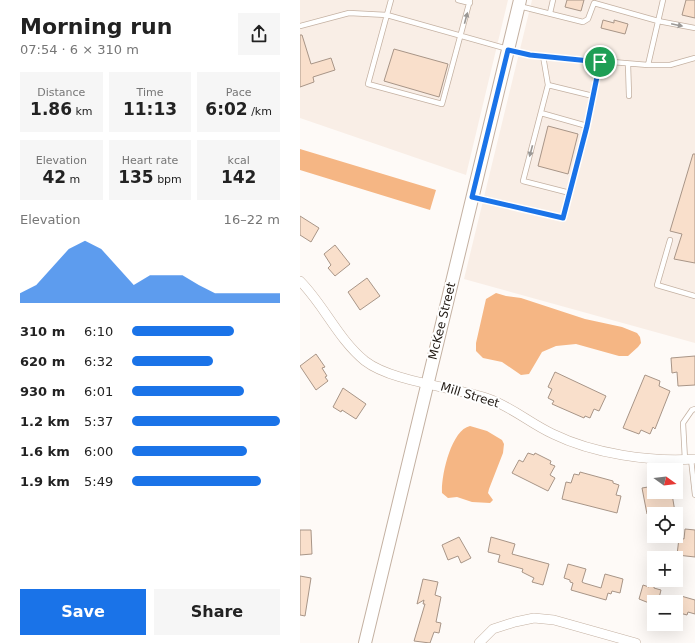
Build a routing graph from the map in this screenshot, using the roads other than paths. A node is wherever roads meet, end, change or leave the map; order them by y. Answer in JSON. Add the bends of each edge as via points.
{"nodes":[{"id":1,"x":391,"y":0,"type":"edge"},
{"id":2,"x":458,"y":0,"type":"edge"},
{"id":3,"x":553,"y":0,"type":"edge"},
{"id":4,"x":663,"y":0,"type":"edge"},
{"id":5,"x":470,"y":2,"type":"edge"},
{"id":6,"x":594,"y":2,"type":"edge"},
{"id":7,"x":519,"y":3,"type":"edge"},
{"id":8,"x":550,"y":13,"type":"junction"},
{"id":9,"x":387,"y":15,"type":"junction"},
{"id":10,"x":658,"y":21,"type":"junction"},
{"id":11,"x":300,"y":26,"type":"edge"},
{"id":12,"x":695,"y":28,"type":"edge"},
{"id":13,"x":461,"y":35,"type":"junction"},
{"id":14,"x":508,"y":50,"type":"junction"},
{"id":15,"x":544,"y":56,"type":"junction"},
{"id":16,"x":695,"y":58,"type":"edge"},
{"id":17,"x":600,"y":62,"type":"junction"},
{"id":18,"x":628,"y":64,"type":"junction"},
{"id":19,"x":648,"y":65,"type":"junction"},
{"id":20,"x":548,"y":85,"type":"junction"},
{"id":21,"x":593,"y":96,"type":"junction"},
{"id":22,"x":629,"y":96,"type":"dead end"},
{"id":23,"x":540,"y":113,"type":"junction"},
{"id":24,"x":587,"y":126,"type":"junction"},
{"id":25,"x":570,"y":193,"type":"junction"},
{"id":26,"x":472,"y":197,"type":"junction"},
{"id":27,"x":670,"y":240,"type":"dead end"},
{"id":28,"x":300,"y":281,"type":"edge"},
{"id":29,"x":695,"y":296,"type":"edge"},
{"id":30,"x":427,"y":383,"type":"junction"},
{"id":31,"x":695,"y":410,"type":"edge"},
{"id":32,"x":691,"y":459,"type":"edge"},
{"id":33,"x":695,"y":495,"type":"edge"},
{"id":34,"x":365,"y":643,"type":"edge"},
{"id":35,"x":479,"y":643,"type":"edge"},
{"id":36,"x":636,"y":643,"type":"edge"}],
"edges":[{"from":1,"to":9,"type":"lane"},
{"from":2,"to":5,"type":"lane"},
{"from":3,"to":8,"type":"lane"},
{"from":4,"to":10,"type":"lane"},
{"from":13,"to":5,"type":"lane","one_way":true},
{"from":6,"to":8,"type":"lane","via":[[588,19],[583,22]]},
{"from":6,"to":10,"type":"lane"},
{"from":7,"to":8,"type":"lane"},
{"from":7,"to":14,"type":"street","name":"McKee Street"},
{"from":9,"to":11,"type":"lane","via":[[349,13]]},
{"from":9,"to":13,"type":"lane"},
{"from":9,"to":13,"type":"lane","via":[[368,84],[442,104]]},
{"from":10,"to":12,"type":"lane","one_way":true},
{"from":10,"to":19,"type":"lane"},
{"from":13,"to":14,"type":"lane"},
{"from":14,"to":15,"type":"lane"},
{"from":14,"to":26,"type":"street","name":"McKee Street"},
{"from":15,"to":17,"type":"lane"},
{"from":15,"to":20,"type":"lane"},
{"from":16,"to":19,"type":"lane","via":[[670,65]]},
{"from":17,"to":18,"type":"lane"},
{"from":17,"to":21,"type":"lane"},
{"from":18,"to":19,"type":"lane"},
{"from":18,"to":22,"type":"lane"},
{"from":20,"to":21,"type":"lane"},
{"from":20,"to":23,"type":"lane"},
{"from":21,"to":24,"type":"lane"},
{"from":23,"to":24,"type":"lane"},
{"from":23,"to":25,"type":"lane","one_way":true,"via":[[523,181]]},
{"from":24,"to":25,"type":"lane"},
{"from":25,"to":26,"type":"lane","via":[[563,218]]},
{"from":26,"to":30,"type":"street","name":"McKee Street"},
{"from":27,"to":29,"type":"lane","via":[[656,285]]},
{"from":28,"to":30,"type":"street","name":"Mill Street","via":[[349,346],[366,361],[385,372]]},
{"from":30,"to":32,"type":"street","name":"Mill Street","via":[[490,399],[509,407],[554,435],[575,442],[639,459]]},
{"from":30,"to":34,"type":"street","name":"McKee Street"},
{"from":31,"to":32,"type":"lane","via":[[692,410],[684,423]]},
{"from":32,"to":33,"type":"lane"},
{"from":35,"to":36,"type":"street","via":[[493,629],[534,618],[554,620]]}]}
